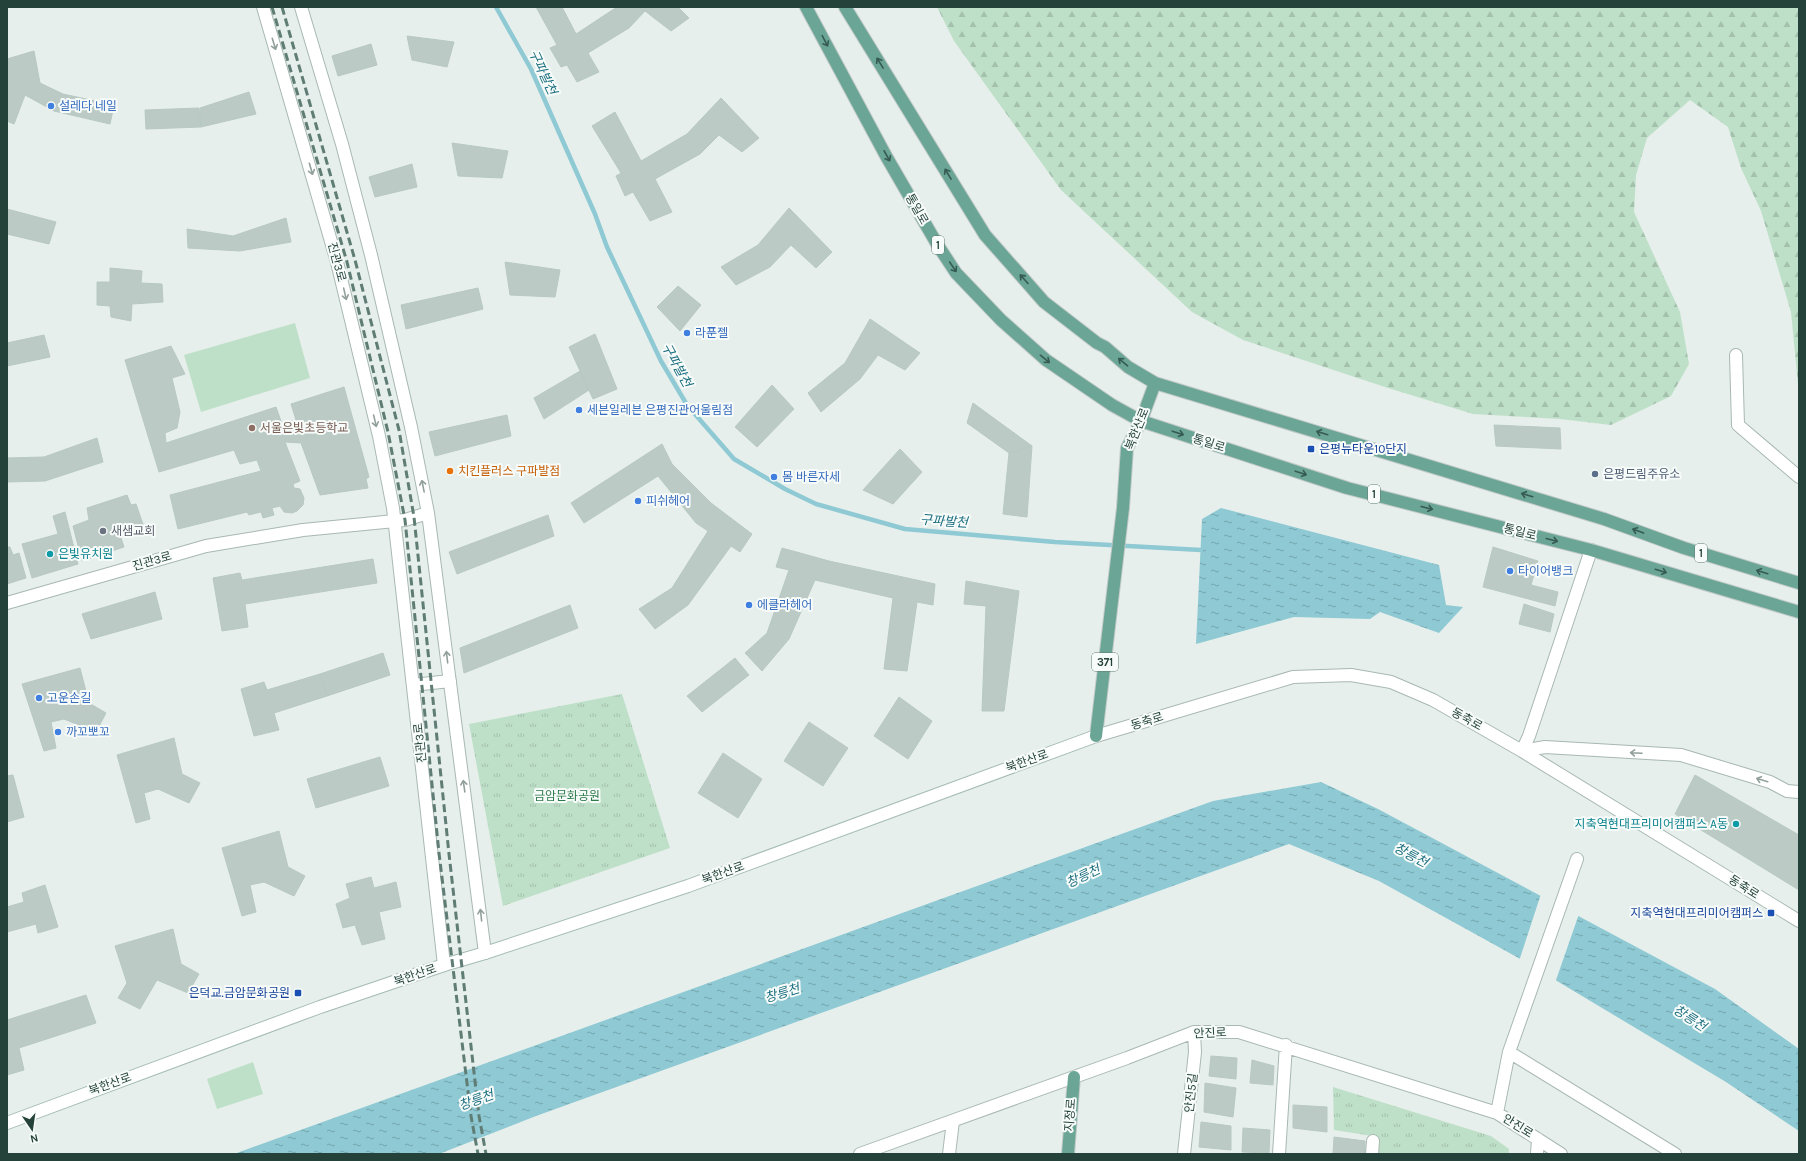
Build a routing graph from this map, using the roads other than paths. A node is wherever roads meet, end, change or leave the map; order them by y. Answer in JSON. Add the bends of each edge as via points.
{"nodes":[{"id":1,"x":263,"y":7,"type":"edge"},
{"id":2,"x":301,"y":7,"type":"edge"},
{"id":3,"x":806,"y":7,"type":"edge"},
{"id":4,"x":845,"y":7,"type":"edge"},
{"id":5,"x":1736,"y":355,"type":"dead end"},
{"id":6,"x":1155,"y":383,"type":"junction"},
{"id":7,"x":1141,"y":420,"type":"junction"},
{"id":8,"x":1799,"y":477,"type":"edge"},
{"id":9,"x":428,"y":513,"type":"junction"},
{"id":10,"x":395,"y":521,"type":"junction"},
{"id":11,"x":1591,"y":550,"type":"junction"},
{"id":12,"x":1799,"y":583,"type":"edge"},
{"id":13,"x":7,"y":603,"type":"edge"},
{"id":14,"x":1799,"y":612,"type":"edge"},
{"id":15,"x":450,"y":681,"type":"junction"},
{"id":16,"x":413,"y":685,"type":"junction"},
{"id":17,"x":1096,"y":736,"type":"junction"},
{"id":18,"x":1522,"y":751,"type":"junction"},
{"id":19,"x":1799,"y":792,"type":"edge"},
{"id":20,"x":1577,"y":859,"type":"dead end"},
{"id":21,"x":1799,"y":921,"type":"edge"},
{"id":22,"x":485,"y":953,"type":"junction"},
{"id":23,"x":444,"y":965,"type":"junction"},
{"id":24,"x":1194,"y":1032,"type":"junction"},
{"id":25,"x":1286,"y":1046,"type":"junction"},
{"id":26,"x":1509,"y":1052,"type":"junction"},
{"id":27,"x":1074,"y":1077,"type":"junction"},
{"id":28,"x":1497,"y":1113,"type":"junction"},
{"id":29,"x":953,"y":1120,"type":"junction"},
{"id":30,"x":7,"y":1123,"type":"edge"},
{"id":31,"x":1538,"y":1139,"type":"junction"},
{"id":32,"x":1373,"y":1141,"type":"dead end"},
{"id":33,"x":860,"y":1154,"type":"edge"},
{"id":34,"x":949,"y":1154,"type":"edge"},
{"id":35,"x":1068,"y":1154,"type":"edge"},
{"id":36,"x":1184,"y":1154,"type":"edge"},
{"id":37,"x":1279,"y":1154,"type":"edge"},
{"id":38,"x":1372,"y":1154,"type":"edge"},
{"id":39,"x":1537,"y":1154,"type":"edge"},
{"id":40,"x":1561,"y":1154,"type":"edge"},
{"id":41,"x":1675,"y":1154,"type":"edge"}],
"edges":[{"from":1,"to":10,"type":"street","name":"진관3로","one_way":true,"via":[[337,262],[379,436]]},
{"from":9,"to":2,"type":"street","one_way":true,"via":[[371,255],[342,144]]},
{"from":3,"to":7,"type":"main road","name":"통일로","number":"1","one_way":true,"via":[[886,156],[956,273],[1001,320],[1046,360],[1112,405]]},
{"from":6,"to":4,"type":"main road","number":"1","one_way":true,"via":[[1128,367],[1044,302],[985,235]]},
{"from":5,"to":8,"type":"street","via":[[1738,426]]},
{"from":6,"to":7,"type":"main road","name":"북한산로","number":"371"},
{"from":12,"to":6,"type":"main road","number":"1","one_way":true,"via":[[1684,548],[1604,519]]},
{"from":7,"to":11,"type":"main road","name":"통일로","number":"1","one_way":true,"via":[[1348,488]]},
{"from":7,"to":17,"type":"main road","name":"북한산로","number":"371","via":[[1127,448],[1123,508]]},
{"from":9,"to":10,"type":"street","name":"진관3로"},
{"from":15,"to":9,"type":"street","one_way":true},
{"from":10,"to":13,"type":"street","name":"진관3로","via":[[303,530],[206,546]]},
{"from":10,"to":16,"type":"street","name":"진관3로"},
{"from":11,"to":14,"type":"main road","name":"통일로","number":"1","one_way":true},
{"from":11,"to":18,"type":"street"},
{"from":15,"to":16,"type":"street"},
{"from":22,"to":15,"type":"street","one_way":true},
{"from":16,"to":23,"type":"street","name":"진관3로"},
{"from":17,"to":18,"type":"street","name":"동축로","via":[[1293,677],[1351,675],[1391,682],[1433,700]]},
{"from":17,"to":22,"type":"street","name":"북한산로","via":[[688,886]]},
{"from":19,"to":18,"type":"street","one_way":true,"via":[[1787,791],[1770,782],[1681,755],[1545,747]]},
{"from":18,"to":21,"type":"street","name":"동축로"},
{"from":20,"to":26,"type":"street"},
{"from":22,"to":23,"type":"street","name":"북한산로"},
{"from":23,"to":30,"type":"street","name":"북한산로","via":[[320,1007]]},
{"from":24,"to":25,"type":"street","name":"안진로","via":[[1239,1032]]},
{"from":24,"to":27,"type":"street","name":"안진로"},
{"from":24,"to":36,"type":"street","name":"안진5길","via":[[1195,1052]]},
{"from":25,"to":28,"type":"street","name":"안진로"},
{"from":25,"to":37,"type":"street"},
{"from":26,"to":28,"type":"street"},
{"from":26,"to":41,"type":"street"},
{"from":27,"to":29,"type":"street","name":"안진로"},
{"from":27,"to":35,"type":"main road","name":"지정로"},
{"from":28,"to":31,"type":"street","name":"안진로"},
{"from":29,"to":33,"type":"street","name":"안진로"},
{"from":29,"to":34,"type":"street"},
{"from":31,"to":39,"type":"street"},
{"from":31,"to":40,"type":"street","name":"안진로"},
{"from":32,"to":38,"type":"street"}]}
